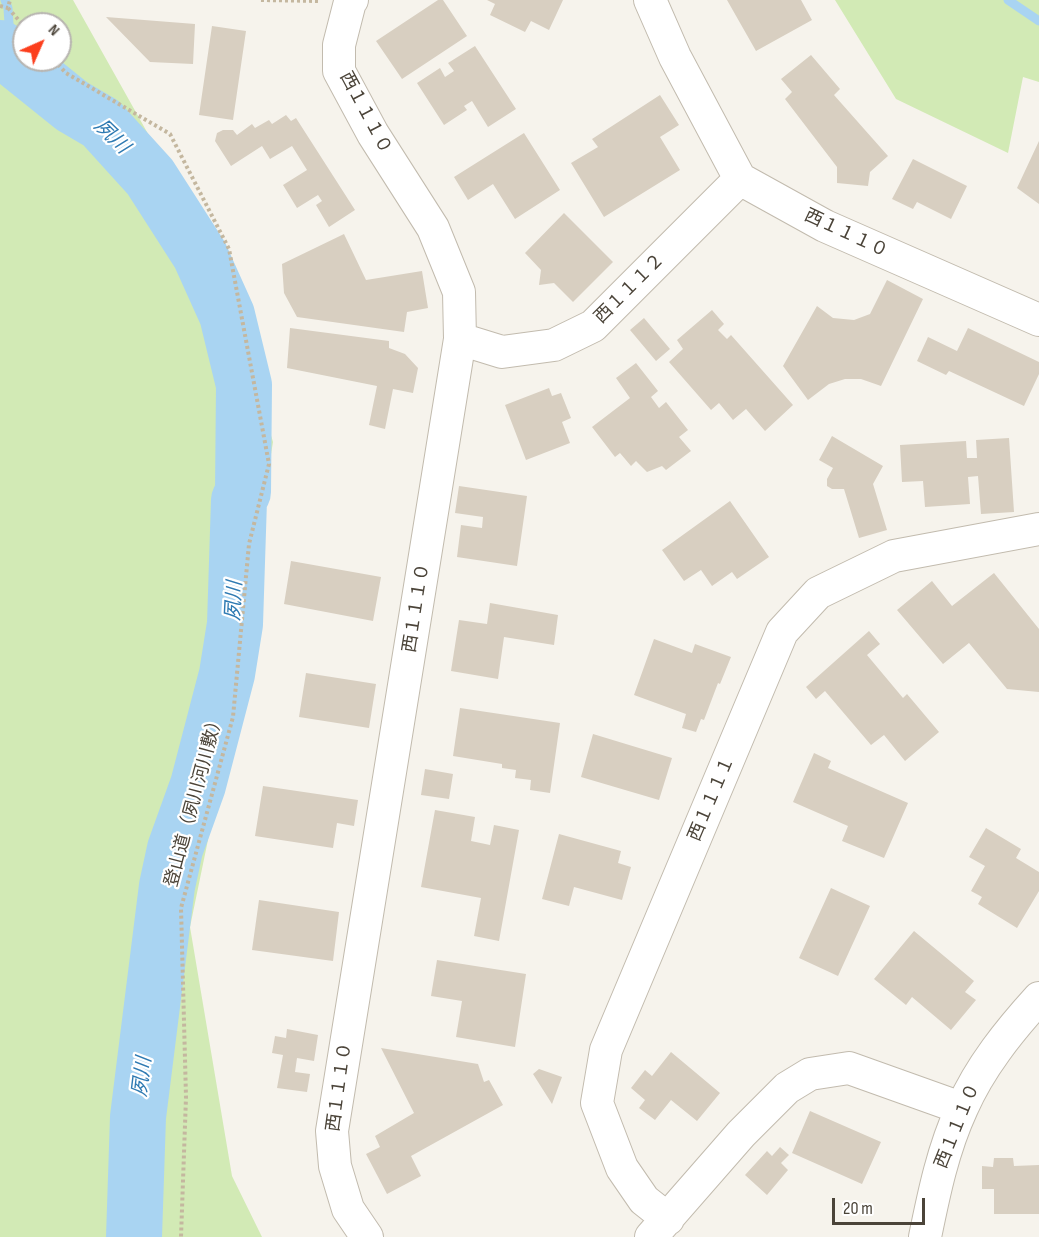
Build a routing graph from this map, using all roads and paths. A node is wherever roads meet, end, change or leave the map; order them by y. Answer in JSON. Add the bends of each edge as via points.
{"nodes":[{"id":1,"x":10,"y":0,"type":"edge"},
{"id":2,"x":261,"y":0,"type":"edge"},
{"id":3,"x":650,"y":0,"type":"edge"},
{"id":4,"x":351,"y":1,"type":"edge"},
{"id":5,"x":0,"y":6,"type":"edge"},
{"id":6,"x":8,"y":8,"type":"junction"},
{"id":7,"x":12,"y":12,"type":"edge"},
{"id":8,"x":64,"y":72,"type":"edge"},
{"id":9,"x":740,"y":179,"type":"junction"},
{"id":10,"x":1039,"y":320,"type":"edge"},
{"id":11,"x":460,"y":339,"type":"junction"},
{"id":12,"x":1039,"y":530,"type":"edge"},
{"id":13,"x":1039,"y":998,"type":"edge"},
{"id":14,"x":961,"y":1108,"type":"junction"},
{"id":15,"x":660,"y":1228,"type":"edge"},
{"id":16,"x":181,"y":1237,"type":"edge"},
{"id":17,"x":367,"y":1237,"type":"edge"},
{"id":18,"x":925,"y":1237,"type":"edge"}],
"edges":[{"from":1,"to":6,"type":"path"},
{"from":2,"to":4,"type":"path"},
{"from":3,"to":9,"type":"street","via":[[675,57]]},
{"from":4,"to":11,"type":"street","name":"西１１１０","via":[[339,45],[339,71],[373,134],[433,228],[459,292]]},
{"from":5,"to":6,"type":"path"},
{"from":6,"to":7,"type":"path"},
{"from":8,"to":16,"type":"path","name":"登山道（夙川河川敷）","via":[[170,134],[229,249],[269,464],[249,544],[233,717],[181,908],[186,1097]]},
{"from":9,"to":10,"type":"street","name":"西１１１０","via":[[825,226]]},
{"from":9,"to":11,"type":"street","name":"西１１１２","via":[[593,326],[554,345],[502,352]]},
{"from":11,"to":17,"type":"street","name":"西１１１０","via":[[332,1131],[335,1166],[348,1209]]},
{"from":12,"to":15,"type":"street","name":"西１１１１","via":[[894,556],[818,593],[782,632],[606,1050],[597,1103],[622,1168]]},
{"from":13,"to":14,"type":"street","name":"西１１１０","via":[[977,1078]]},
{"from":14,"to":15,"type":"street","via":[[849,1068],[810,1074],[787,1088],[741,1134]]},
{"from":14,"to":18,"type":"street","name":"西１１１０","via":[[938,1176]]}]}
